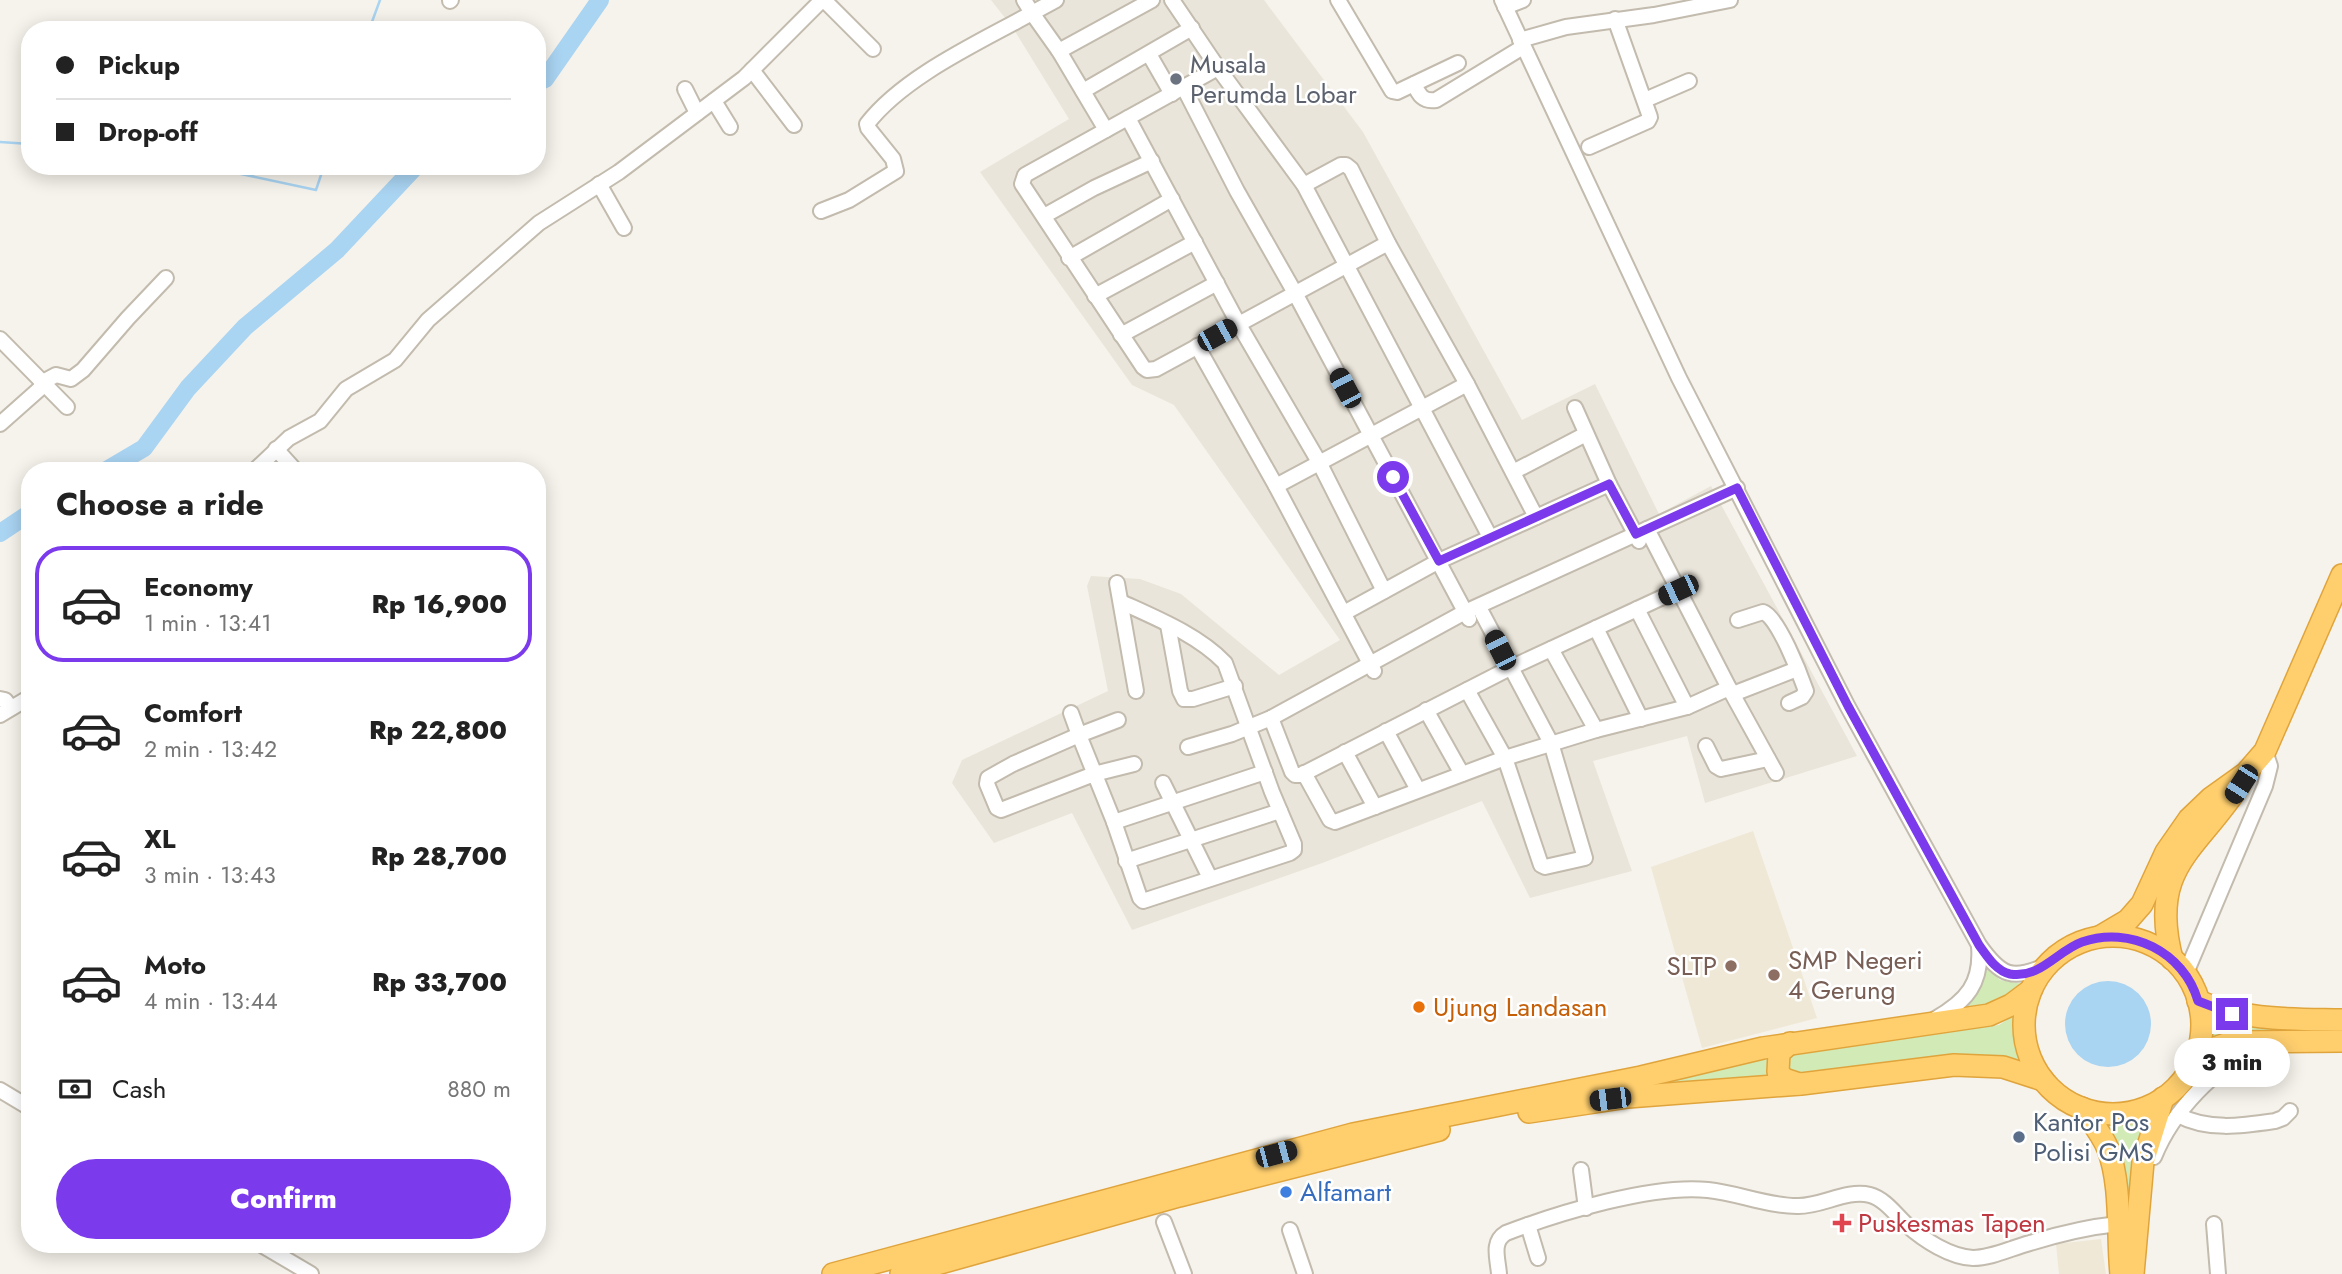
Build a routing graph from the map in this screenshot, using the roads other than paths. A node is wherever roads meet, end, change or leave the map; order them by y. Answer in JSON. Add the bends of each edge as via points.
{"nodes":[{"id":1,"x":1024,"y":0,"type":"edge"},
{"id":2,"x":1056,"y":0,"type":"edge"},
{"id":3,"x":1152,"y":0,"type":"edge"},
{"id":4,"x":1172,"y":0,"type":"edge"},
{"id":5,"x":1338,"y":0,"type":"edge"},
{"id":6,"x":1523,"y":0,"type":"edge"},
{"id":7,"x":1730,"y":0,"type":"edge"},
{"id":8,"x":825,"y":1,"type":"edge"},
{"id":9,"x":1503,"y":3,"type":"edge"},
{"id":10,"x":1032,"y":13,"type":"junction"},
{"id":11,"x":1615,"y":19,"type":"junction"},
{"id":12,"x":1192,"y":28,"type":"junction"},
{"id":13,"x":1522,"y":43,"type":"junction"},
{"id":14,"x":873,"y":49,"type":"dead end"},
{"id":15,"x":1059,"y":51,"type":"junction"},
{"id":16,"x":1149,"y":54,"type":"junction"},
{"id":17,"x":1458,"y":63,"type":"dead end"},
{"id":18,"x":1218,"y":68,"type":"junction"},
{"id":19,"x":755,"y":74,"type":"junction"},
{"id":20,"x":1689,"y":81,"type":"dead end"},
{"id":21,"x":1414,"y":84,"type":"junction"},
{"id":22,"x":685,"y":89,"type":"dead end"},
{"id":23,"x":1083,"y":91,"type":"junction"},
{"id":24,"x":1178,"y":91,"type":"junction"},
{"id":25,"x":714,"y":100,"type":"junction"},
{"id":26,"x":1645,"y":100,"type":"junction"},
{"id":27,"x":697,"y":113,"type":"junction"},
{"id":28,"x":1128,"y":118,"type":"junction"},
{"id":29,"x":794,"y":125,"type":"dead end"},
{"id":30,"x":730,"y":127,"type":"dead end"},
{"id":31,"x":1106,"y":130,"type":"junction"},
{"id":32,"x":1589,"y":147,"type":"dead end"},
{"id":33,"x":1152,"y":162,"type":"junction"},
{"id":34,"x":1304,"y":185,"type":"junction"},
{"id":35,"x":601,"y":187,"type":"junction"},
{"id":36,"x":1172,"y":199,"type":"junction"},
{"id":37,"x":821,"y":211,"type":"dead end"},
{"id":38,"x":1044,"y":216,"type":"junction"},
{"id":39,"x":624,"y":228,"type":"dead end"},
{"id":40,"x":1195,"y":242,"type":"junction"},
{"id":41,"x":1388,"y":243,"type":"junction"},
{"id":42,"x":1069,"y":258,"type":"junction"},
{"id":43,"x":1347,"y":264,"type":"junction"},
{"id":44,"x":166,"y":278,"type":"dead end"},
{"id":45,"x":1217,"y":283,"type":"junction"},
{"id":46,"x":1295,"y":293,"type":"junction"},
{"id":47,"x":1095,"y":296,"type":"junction"},
{"id":48,"x":1238,"y":323,"type":"junction"},
{"id":49,"x":1121,"y":335,"type":"junction"},
{"id":50,"x":1,"y":343,"type":"edge"},
{"id":51,"x":1197,"y":346,"type":"junction"},
{"id":52,"x":42,"y":384,"type":"junction"},
{"id":53,"x":1466,"y":384,"type":"junction"},
{"id":54,"x":67,"y":407,"type":"dead end"},
{"id":55,"x":1420,"y":408,"type":"junction"},
{"id":56,"x":1575,"y":408,"type":"dead end"},
{"id":57,"x":0,"y":424,"type":"edge"},
{"id":58,"x":1586,"y":434,"type":"junction"},
{"id":59,"x":1370,"y":435,"type":"junction"},
{"id":60,"x":276,"y":449,"type":"junction"},
{"id":61,"x":263,"y":462,"type":"edge"},
{"id":62,"x":288,"y":462,"type":"edge"},
{"id":63,"x":1319,"y":462,"type":"junction"},
{"id":64,"x":1513,"y":472,"type":"junction"},
{"id":65,"x":1609,"y":484,"type":"junction"},
{"id":66,"x":1276,"y":486,"type":"junction"},
{"id":67,"x":1740,"y":492,"type":"junction"},
{"id":68,"x":1536,"y":517,"type":"junction"},
{"id":69,"x":1644,"y":536,"type":"junction"},
{"id":70,"x":1490,"y":537,"type":"junction"},
{"id":71,"x":1439,"y":561,"type":"junction"},
{"id":72,"x":2342,"y":575,"type":"edge"},
{"id":73,"x":1117,"y":583,"type":"dead end"},
{"id":74,"x":1678,"y":590,"type":"junction"},
{"id":75,"x":1384,"y":591,"type":"junction"},
{"id":76,"x":1121,"y":602,"type":"junction"},
{"id":77,"x":1637,"y":609,"type":"junction"},
{"id":78,"x":1344,"y":613,"type":"junction"},
{"id":79,"x":1472,"y":615,"type":"junction"},
{"id":80,"x":1738,"y":620,"type":"dead end"},
{"id":81,"x":1168,"y":625,"type":"junction"},
{"id":82,"x":1596,"y":628,"type":"junction"},
{"id":83,"x":1552,"y":649,"type":"junction"},
{"id":84,"x":1372,"y":667,"type":"junction"},
{"id":85,"x":1510,"y":668,"type":"junction"},
{"id":86,"x":1797,"y":668,"type":"junction"},
{"id":87,"x":1235,"y":686,"type":"junction"},
{"id":88,"x":1467,"y":690,"type":"junction"},
{"id":89,"x":1136,"y":691,"type":"dead end"},
{"id":90,"x":1731,"y":691,"type":"junction"},
{"id":91,"x":21,"y":700,"type":"edge"},
{"id":92,"x":1789,"y":703,"type":"dead end"},
{"id":93,"x":4,"y":707,"type":"edge"},
{"id":94,"x":1687,"y":707,"type":"junction"},
{"id":95,"x":1426,"y":710,"type":"junction"},
{"id":96,"x":1071,"y":713,"type":"dead end"},
{"id":97,"x":1641,"y":719,"type":"junction"},
{"id":98,"x":1118,"y":720,"type":"dead end"},
{"id":99,"x":1273,"y":720,"type":"junction"},
{"id":100,"x":1250,"y":729,"type":"junction"},
{"id":101,"x":1596,"y":730,"type":"junction"},
{"id":102,"x":1386,"y":731,"type":"junction"},
{"id":103,"x":1079,"y":736,"type":"junction"},
{"id":104,"x":1551,"y":743,"type":"junction"},
{"id":105,"x":1706,"y":746,"type":"dead end"},
{"id":106,"x":1188,"y":747,"type":"dead end"},
{"id":107,"x":2265,"y":751,"type":"junction"},
{"id":108,"x":1345,"y":752,"type":"junction"},
{"id":109,"x":1505,"y":758,"type":"junction"},
{"id":110,"x":1768,"y":758,"type":"junction"},
{"id":111,"x":1134,"y":764,"type":"dead end"},
{"id":112,"x":1265,"y":772,"type":"junction"},
{"id":113,"x":1304,"y":773,"type":"junction"},
{"id":114,"x":1776,"y":773,"type":"dead end"},
{"id":115,"x":2246,"y":773,"type":"junction"},
{"id":116,"x":1094,"y":774,"type":"junction"},
{"id":117,"x":1462,"y":774,"type":"junction"},
{"id":118,"x":1163,"y":783,"type":"dead end"},
{"id":119,"x":1418,"y":790,"type":"junction"},
{"id":120,"x":1173,"y":803,"type":"junction"},
{"id":121,"x":1375,"y":807,"type":"junction"},
{"id":122,"x":1280,"y":811,"type":"junction"},
{"id":123,"x":1114,"y":822,"type":"junction"},
{"id":124,"x":1192,"y":841,"type":"junction"},
{"id":125,"x":1126,"y":861,"type":"junction"},
{"id":126,"x":1210,"y":878,"type":"junction"},
{"id":127,"x":2099,"y":937,"type":"junction"},
{"id":128,"x":1979,"y":945,"type":"junction"},
{"id":129,"x":2047,"y":965,"type":"junction"},
{"id":130,"x":2179,"y":966,"type":"junction"},
{"id":131,"x":2031,"y":990,"type":"junction"},
{"id":132,"x":2198,"y":1001,"type":"junction"},
{"id":133,"x":2342,"y":1020,"type":"edge"},
{"id":134,"x":1923,"y":1026,"type":"junction"},
{"id":135,"x":2260,"y":1041,"type":"junction"},
{"id":136,"x":2342,"y":1041,"type":"edge"},
{"id":137,"x":1790,"y":1043,"type":"junction"},
{"id":138,"x":2197,"y":1055,"type":"junction"},
{"id":139,"x":2043,"y":1080,"type":"junction"},
{"id":140,"x":1801,"y":1084,"type":"junction"},
{"id":141,"x":0,"y":1090,"type":"edge"},
{"id":142,"x":2163,"y":1098,"type":"junction"},
{"id":143,"x":21,"y":1103,"type":"edge"},
{"id":144,"x":2082,"y":1108,"type":"junction"},
{"id":145,"x":2290,"y":1111,"type":"dead end"},
{"id":146,"x":2178,"y":1115,"type":"junction"},
{"id":147,"x":1355,"y":1142,"type":"junction"},
{"id":148,"x":1581,"y":1170,"type":"dead end"},
{"id":149,"x":2139,"y":1193,"type":"junction"},
{"id":150,"x":1586,"y":1208,"type":"junction"},
{"id":151,"x":1164,"y":1222,"type":"dead end"},
{"id":152,"x":2118,"y":1224,"type":"junction"},
{"id":153,"x":2214,"y":1224,"type":"dead end"},
{"id":154,"x":1528,"y":1225,"type":"junction"},
{"id":155,"x":1290,"y":1230,"type":"dead end"},
{"id":156,"x":275,"y":1253,"type":"edge"},
{"id":157,"x":1538,"y":1258,"type":"dead end"},
{"id":158,"x":2127,"y":1270,"type":"edge"},
{"id":159,"x":311,"y":1274,"type":"edge"},
{"id":160,"x":833,"y":1274,"type":"edge"},
{"id":161,"x":901,"y":1274,"type":"edge"},
{"id":162,"x":1184,"y":1274,"type":"edge"},
{"id":163,"x":1304,"y":1274,"type":"edge"},
{"id":164,"x":1499,"y":1274,"type":"edge"},
{"id":165,"x":2218,"y":1274,"type":"edge"}],
"edges":[{"from":1,"to":10,"type":"street"},
{"from":2,"to":10,"type":"street"},
{"from":3,"to":15,"type":"street"},
{"from":4,"to":12,"type":"street"},
{"from":5,"to":21,"type":"street","via":[[1392,91]]},
{"from":6,"to":9,"type":"street"},
{"from":7,"to":11,"type":"street"},
{"from":8,"to":14,"type":"street"},
{"from":8,"to":19,"type":"street"},
{"from":9,"to":13,"type":"street"},
{"from":10,"to":15,"type":"street"},
{"from":10,"to":37,"type":"street","via":[[930,71],[880,108],[868,128],[893,159],[896,171]]},
{"from":11,"to":13,"type":"street","via":[[1566,27]]},
{"from":11,"to":26,"type":"street"},
{"from":12,"to":16,"type":"street"},
{"from":12,"to":18,"type":"street"},
{"from":13,"to":21,"type":"street","via":[[1436,100],[1420,97]]},
{"from":13,"to":67,"type":"street","via":[[1679,377]]},
{"from":15,"to":23,"type":"street"},
{"from":16,"to":23,"type":"street"},
{"from":16,"to":24,"type":"street"},
{"from":17,"to":21,"type":"street"},
{"from":18,"to":24,"type":"street"},
{"from":18,"to":34,"type":"street"},
{"from":19,"to":25,"type":"street"},
{"from":19,"to":29,"type":"street"},
{"from":20,"to":26,"type":"street"},
{"from":22,"to":27,"type":"street"},
{"from":23,"to":31,"type":"street"},
{"from":24,"to":28,"type":"street"},
{"from":24,"to":46,"type":"street"},
{"from":25,"to":27,"type":"street"},
{"from":25,"to":30,"type":"street"},
{"from":26,"to":32,"type":"street","via":[[1648,121]]},
{"from":27,"to":35,"type":"street"},
{"from":28,"to":31,"type":"street"},
{"from":28,"to":33,"type":"street"},
{"from":31,"to":38,"type":"street","via":[[1024,177],[1022,184]]},
{"from":33,"to":36,"type":"street"},
{"from":33,"to":38,"type":"street"},
{"from":34,"to":41,"type":"street","via":[[1348,166]]},
{"from":34,"to":43,"type":"street"},
{"from":35,"to":39,"type":"street"},
{"from":35,"to":60,"type":"street","via":[[539,223],[428,320],[395,360],[346,389],[320,421]]},
{"from":36,"to":40,"type":"street"},
{"from":36,"to":42,"type":"street"},
{"from":38,"to":42,"type":"street"},
{"from":40,"to":45,"type":"street"},
{"from":40,"to":47,"type":"street"},
{"from":41,"to":43,"type":"street"},
{"from":41,"to":53,"type":"street"},
{"from":42,"to":47,"type":"street"},
{"from":43,"to":46,"type":"street"},
{"from":43,"to":55,"type":"street"},
{"from":44,"to":52,"type":"street","via":[[83,370],[71,379],[56,375]]},
{"from":45,"to":48,"type":"street"},
{"from":45,"to":49,"type":"street"},
{"from":46,"to":48,"type":"street"},
{"from":46,"to":59,"type":"street"},
{"from":47,"to":49,"type":"street"},
{"from":48,"to":51,"type":"street"},
{"from":48,"to":63,"type":"street"},
{"from":49,"to":51,"type":"street","via":[[1149,370]]},
{"from":50,"to":52,"type":"street"},
{"from":51,"to":66,"type":"street"},
{"from":52,"to":54,"type":"street"},
{"from":52,"to":57,"type":"street"},
{"from":53,"to":55,"type":"street"},
{"from":53,"to":64,"type":"street"},
{"from":55,"to":59,"type":"street"},
{"from":55,"to":70,"type":"street"},
{"from":56,"to":58,"type":"street"},
{"from":58,"to":64,"type":"street"},
{"from":58,"to":65,"type":"street"},
{"from":59,"to":63,"type":"street"},
{"from":59,"to":71,"type":"street"},
{"from":60,"to":61,"type":"street"},
{"from":60,"to":62,"type":"street"},
{"from":63,"to":66,"type":"street"},
{"from":63,"to":75,"type":"street"},
{"from":64,"to":68,"type":"street"},
{"from":65,"to":68,"type":"street"},
{"from":65,"to":69,"type":"street"},
{"from":66,"to":78,"type":"street"},
{"from":67,"to":69,"type":"street"},
{"from":67,"to":128,"type":"street","via":[[1848,706]]},
{"from":68,"to":70,"type":"street"},
{"from":69,"to":74,"type":"street"},
{"from":69,"to":79,"type":"street"},
{"from":70,"to":71,"type":"street"},
{"from":71,"to":75,"type":"street"},
{"from":71,"to":79,"type":"street"},
{"from":72,"to":107,"type":"highway"},
{"from":73,"to":76,"type":"street"},
{"from":74,"to":77,"type":"street"},
{"from":74,"to":90,"type":"street"},
{"from":75,"to":78,"type":"street"},
{"from":76,"to":81,"type":"street"},
{"from":76,"to":89,"type":"street"},
{"from":77,"to":82,"type":"street"},
{"from":77,"to":94,"type":"street"},
{"from":78,"to":84,"type":"street"},
{"from":79,"to":84,"type":"street"},
{"from":79,"to":85,"type":"street"},
{"from":80,"to":86,"type":"street","via":[[1767,612]]},
{"from":81,"to":87,"type":"street","via":[[1222,660]]},
{"from":81,"to":87,"type":"street","via":[[1184,699]]},
{"from":82,"to":83,"type":"street"},
{"from":82,"to":97,"type":"street"},
{"from":83,"to":85,"type":"street"},
{"from":83,"to":101,"type":"street"},
{"from":84,"to":99,"type":"street"},
{"from":85,"to":88,"type":"street"},
{"from":85,"to":104,"type":"street"},
{"from":86,"to":90,"type":"street"},
{"from":86,"to":92,"type":"street","via":[[1806,692]]},
{"from":87,"to":100,"type":"street"},
{"from":88,"to":95,"type":"street"},
{"from":88,"to":109,"type":"street"},
{"from":90,"to":94,"type":"street"},
{"from":90,"to":110,"type":"street"},
{"from":91,"to":93,"type":"street"},
{"from":94,"to":97,"type":"street"},
{"from":95,"to":102,"type":"street"},
{"from":95,"to":117,"type":"street"},
{"from":96,"to":103,"type":"street"},
{"from":97,"to":101,"type":"street"},
{"from":98,"to":103,"type":"street"},
{"from":99,"to":100,"type":"street"},
{"from":99,"to":113,"type":"street","via":[[1292,772],[1297,776]]},
{"from":100,"to":106,"type":"street"},
{"from":100,"to":112,"type":"street"},
{"from":101,"to":104,"type":"street"},
{"from":102,"to":108,"type":"street"},
{"from":102,"to":119,"type":"street"},
{"from":103,"to":116,"type":"street"},
{"from":103,"to":116,"type":"street","via":[[1013,764],[988,778],[987,784],[1001,810]]},
{"from":104,"to":109,"type":"street"},
{"from":104,"to":109,"type":"street","via":[[1586,855],[1583,859],[1541,865]]},
{"from":105,"to":110,"type":"street","via":[[1721,769]]},
{"from":107,"to":115,"type":"highway"},
{"from":107,"to":130,"type":"street","via":[[2270,769],[2265,786]]},
{"from":108,"to":113,"type":"street"},
{"from":108,"to":121,"type":"street"},
{"from":109,"to":117,"type":"street"},
{"from":110,"to":114,"type":"street"},
{"from":111,"to":116,"type":"street"},
{"from":112,"to":120,"type":"street"},
{"from":112,"to":122,"type":"street"},
{"from":113,"to":121,"type":"street","via":[[1332,822]]},
{"from":115,"to":127,"type":"highway","via":[[2194,813],[2166,852],[2142,904],[2128,920]]},
{"from":115,"to":130,"type":"highway","via":[[2185,853],[2173,877],[2166,921]]},
{"from":116,"to":123,"type":"street"},
{"from":117,"to":119,"type":"street"},
{"from":118,"to":120,"type":"street"},
{"from":119,"to":121,"type":"street"},
{"from":120,"to":123,"type":"street"},
{"from":120,"to":124,"type":"street"},
{"from":122,"to":124,"type":"street"},
{"from":122,"to":126,"type":"street","via":[[1295,849]]},
{"from":123,"to":125,"type":"street"},
{"from":124,"to":125,"type":"street"},
{"from":124,"to":126,"type":"street"},
{"from":125,"to":126,"type":"street","via":[[1143,901]]},
{"from":127,"to":129,"type":"highway","via":[[2080,942]]},
{"from":127,"to":130,"type":"highway","via":[[2126,937],[2151,944]]},
{"from":128,"to":129,"type":"street","via":[[2005,972],[2030,973]]},
{"from":128,"to":134,"type":"street","via":[[1979,972],[1971,989],[1956,1006]]},
{"from":129,"to":131,"type":"highway"},
{"from":130,"to":132,"type":"highway"},
{"from":131,"to":134,"type":"highway","via":[[1989,1015]]},
{"from":131,"to":139,"type":"highway","via":[[2025,1036]]},
{"from":132,"to":133,"type":"highway","via":[[2245,1016]]},
{"from":132,"to":138,"type":"highway","via":[[2202,1032]]},
{"from":134,"to":137,"type":"highway"},
{"from":135,"to":136,"type":"highway"},
{"from":135,"to":138,"type":"highway","via":[[2222,1044]]},
{"from":135,"to":146,"type":"street","via":[[2225,1065]]},
{"from":137,"to":140,"type":"highway","via":[[1779,1053],[1778,1072]]},
{"from":137,"to":147,"type":"highway"},
{"from":138,"to":142,"type":"highway","via":[[2181,1082]]},
{"from":139,"to":140,"type":"highway","via":[[1975,1064]]},
{"from":139,"to":144,"type":"highway","via":[[2060,1097]]},
{"from":140,"to":147,"type":"highway","via":[[1593,1102]]},
{"from":141,"to":143,"type":"street"},
{"from":142,"to":144,"type":"highway","via":[[2128,1112]]},
{"from":142,"to":149,"type":"highway"},
{"from":144,"to":152,"type":"highway","via":[[2108,1150]]},
{"from":145,"to":146,"type":"street","via":[[2274,1121],[2214,1126]]},
{"from":146,"to":149,"type":"street","via":[[2160,1142]]},
{"from":147,"to":160,"type":"highway"},
{"from":147,"to":161,"type":"highway"},
{"from":148,"to":150,"type":"street"},
{"from":149,"to":158,"type":"highway"},
{"from":150,"to":152,"type":"street","via":[[1690,1189],[1799,1206],[1866,1194],[1885,1203],[1925,1239],[1972,1258]]},
{"from":150,"to":154,"type":"street"},
{"from":151,"to":162,"type":"street"},
{"from":152,"to":158,"type":"highway"},
{"from":153,"to":165,"type":"street"},
{"from":154,"to":157,"type":"street"},
{"from":154,"to":164,"type":"street","via":[[1499,1238]]},
{"from":155,"to":163,"type":"street"},
{"from":156,"to":159,"type":"street"}]}
